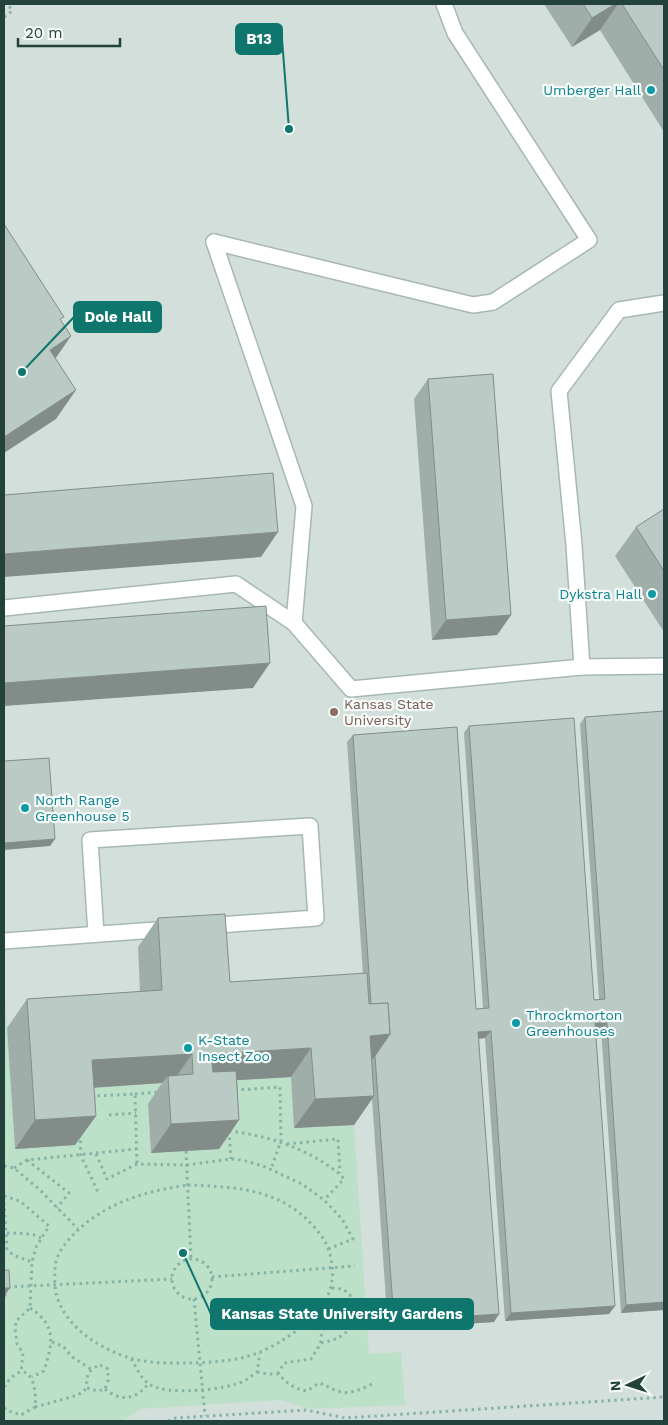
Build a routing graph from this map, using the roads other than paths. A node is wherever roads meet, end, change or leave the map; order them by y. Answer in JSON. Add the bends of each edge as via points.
{"nodes":[{"id":1,"x":444,"y":4,"type":"edge"},
{"id":2,"x":664,"y":303,"type":"edge"},
{"id":3,"x":4,"y":608,"type":"edge"},
{"id":4,"x":294,"y":623,"type":"junction"},
{"id":5,"x":664,"y":666,"type":"edge"},
{"id":6,"x":582,"y":667,"type":"junction"},
{"id":7,"x":96,"y":934,"type":"junction"},
{"id":8,"x":4,"y":941,"type":"edge"}],
"edges":[{"from":1,"to":4,"type":"lane","via":[[455,33],[589,240],[493,302],[473,305],[214,242],[304,506]]},
{"from":2,"to":6,"type":"lane","via":[[619,310],[559,391]]},
{"from":3,"to":4,"type":"lane","via":[[236,584]]},
{"from":4,"to":6,"type":"lane","via":[[351,689]]},
{"from":5,"to":6,"type":"lane"},
{"from":7,"to":7,"type":"lane","via":[[316,918],[310,826],[90,840]]},
{"from":7,"to":8,"type":"lane"}]}
